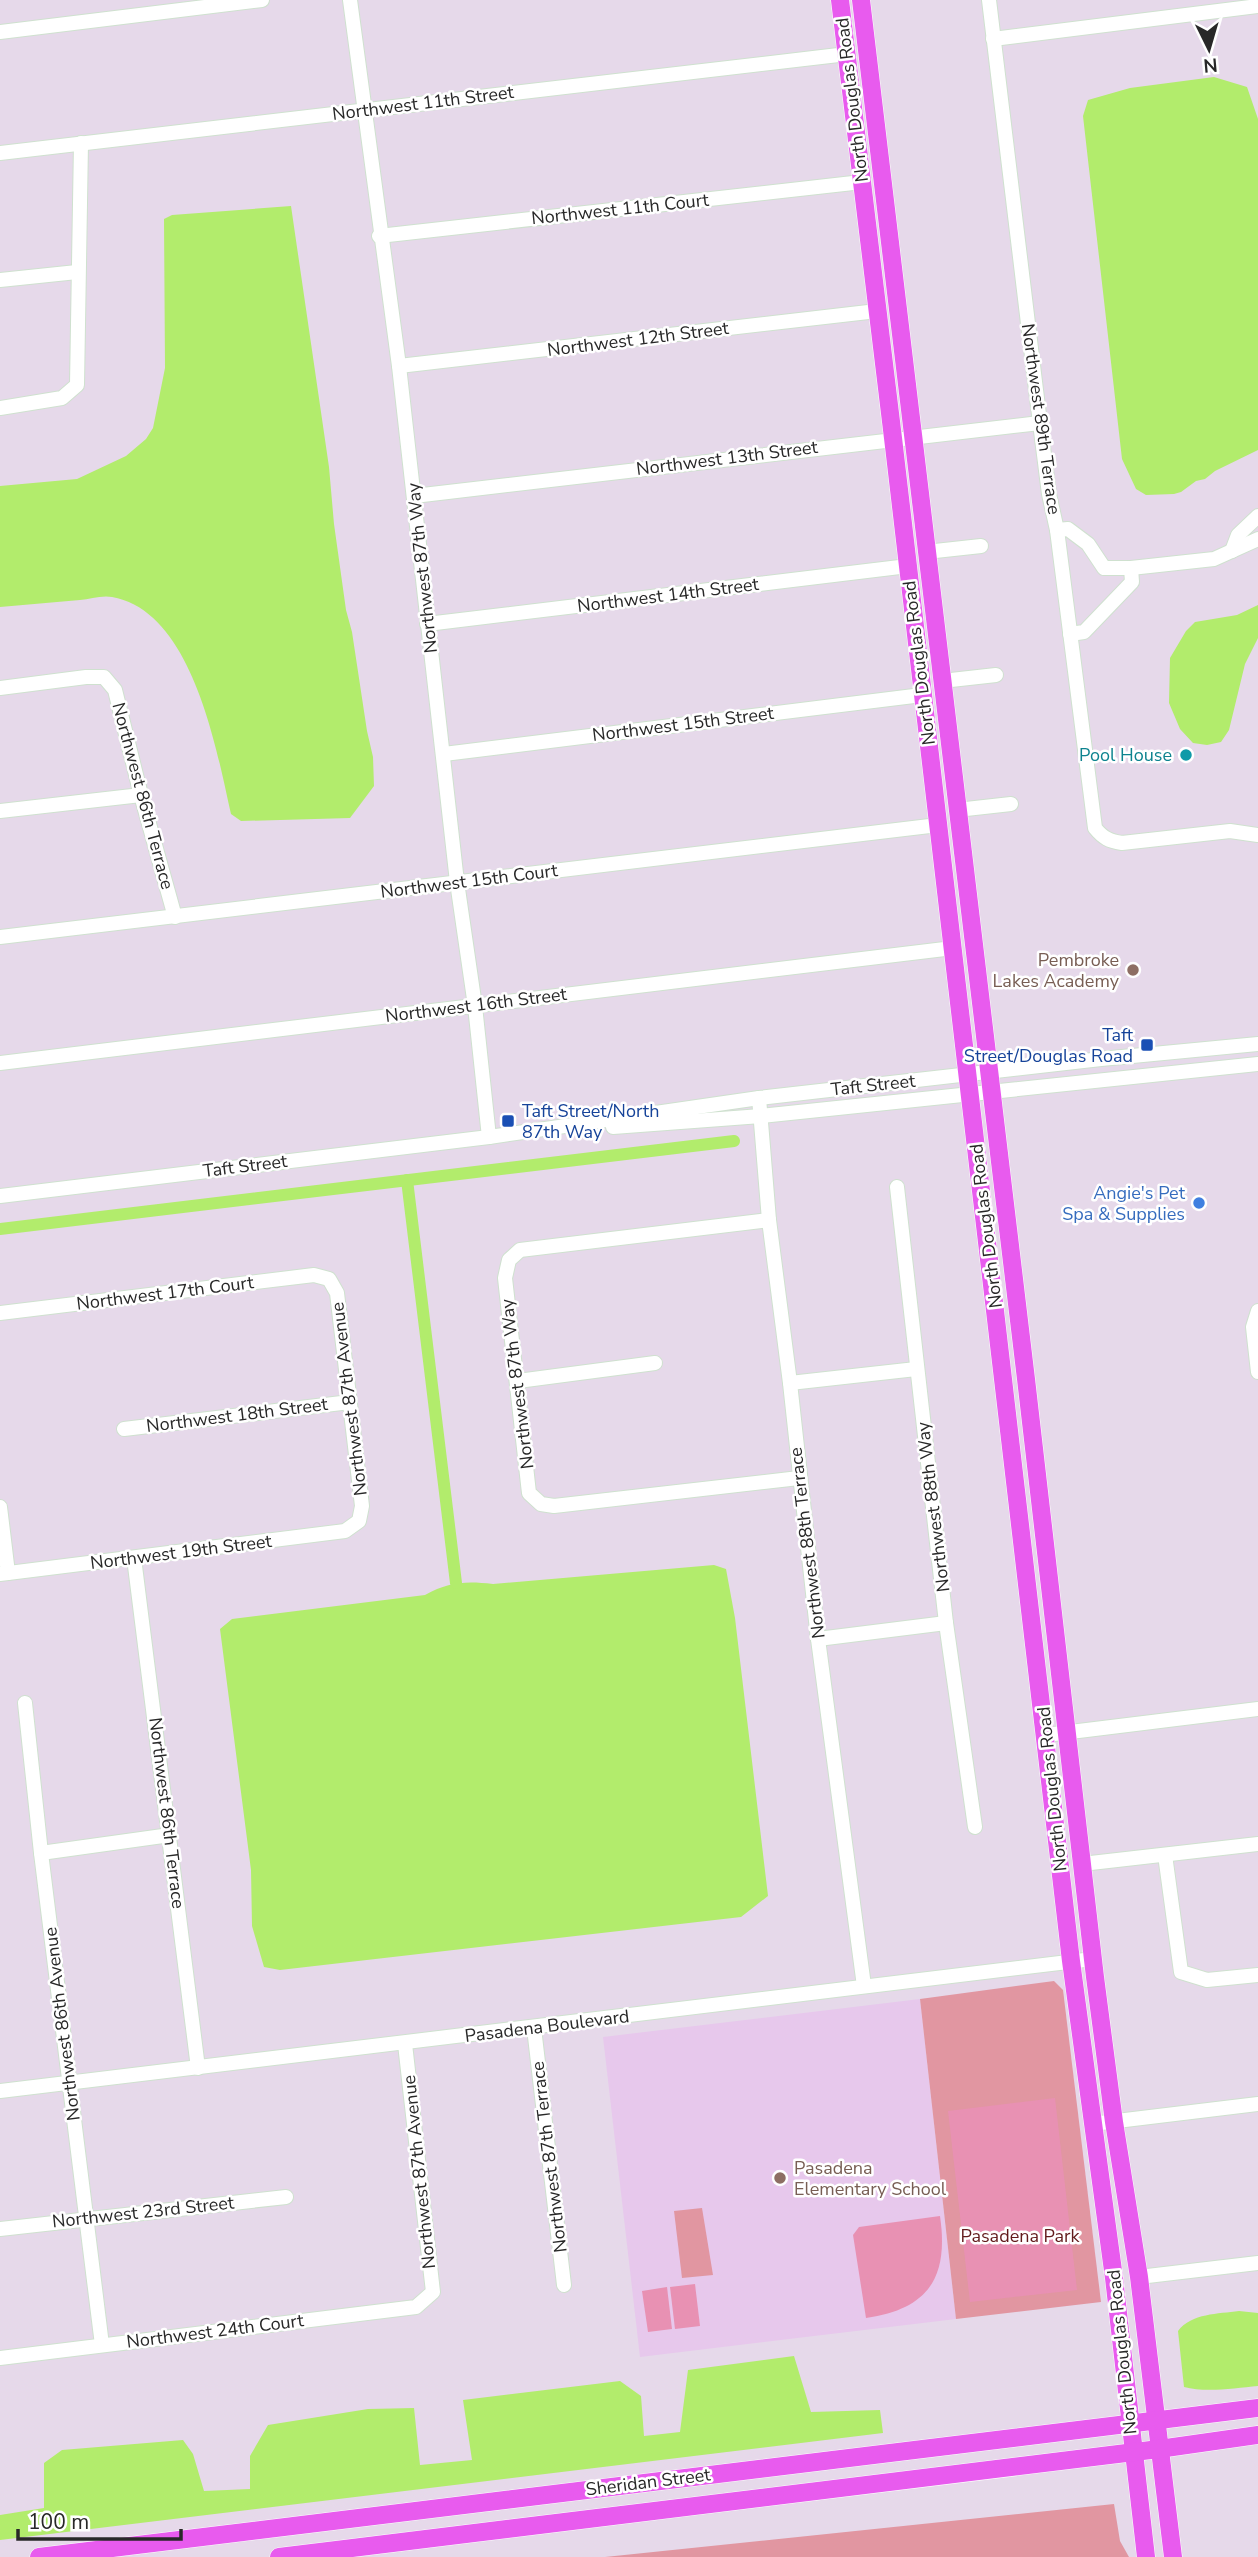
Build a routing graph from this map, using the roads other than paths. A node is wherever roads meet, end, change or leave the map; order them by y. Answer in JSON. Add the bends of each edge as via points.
{"nodes":[{"id":1,"x":262,"y":0,"type":"edge"},
{"id":2,"x":349,"y":0,"type":"edge"},
{"id":3,"x":840,"y":0,"type":"edge"},
{"id":4,"x":860,"y":0,"type":"edge"},
{"id":5,"x":989,"y":0,"type":"edge"},
{"id":6,"x":1258,"y":6,"type":"edge"},
{"id":7,"x":0,"y":32,"type":"edge"},
{"id":8,"x":993,"y":39,"type":"junction"},
{"id":9,"x":846,"y":54,"type":"junction"},
{"id":10,"x":363,"y":110,"type":"junction"},
{"id":11,"x":80,"y":143,"type":"junction"},
{"id":12,"x":0,"y":153,"type":"edge"},
{"id":13,"x":862,"y":182,"type":"junction"},
{"id":14,"x":379,"y":236,"type":"junction"},
{"id":15,"x":77,"y":272,"type":"junction"},
{"id":16,"x":0,"y":281,"type":"edge"},
{"id":17,"x":877,"y":311,"type":"junction"},
{"id":18,"x":399,"y":366,"type":"junction"},
{"id":19,"x":0,"y":408,"type":"edge"},
{"id":20,"x":1040,"y":423,"type":"junction"},
{"id":21,"x":913,"y":436,"type":"junction"},
{"id":22,"x":893,"y":438,"type":"junction"},
{"id":23,"x":414,"y":496,"type":"junction"},
{"id":24,"x":1258,"y":516,"type":"edge"},
{"id":25,"x":1057,"y":530,"type":"junction"},
{"id":26,"x":1258,"y":539,"type":"edge"},
{"id":27,"x":981,"y":546,"type":"dead end"},
{"id":28,"x":1232,"y":551,"type":"junction"},
{"id":29,"x":926,"y":552,"type":"junction"},
{"id":30,"x":908,"y":566,"type":"junction"},
{"id":31,"x":1131,"y":568,"type":"junction"},
{"id":32,"x":428,"y":624,"type":"junction"},
{"id":33,"x":1070,"y":634,"type":"junction"},
{"id":34,"x":996,"y":675,"type":"dead end"},
{"id":35,"x":942,"y":681,"type":"junction"},
{"id":36,"x":0,"y":688,"type":"edge"},
{"id":37,"x":922,"y":695,"type":"junction"},
{"id":38,"x":444,"y":754,"type":"junction"},
{"id":39,"x":141,"y":795,"type":"junction"},
{"id":40,"x":1011,"y":804,"type":"dead end"},
{"id":41,"x":957,"y":810,"type":"junction"},
{"id":42,"x":0,"y":811,"type":"edge"},
{"id":43,"x":939,"y":833,"type":"junction"},
{"id":44,"x":1258,"y":835,"type":"edge"},
{"id":45,"x":457,"y":882,"type":"junction"},
{"id":46,"x":175,"y":917,"type":"junction"},
{"id":47,"x":972,"y":930,"type":"junction"},
{"id":48,"x":0,"y":937,"type":"edge"},
{"id":49,"x":953,"y":948,"type":"junction"},
{"id":50,"x":475,"y":1006,"type":"junction"},
{"id":51,"x":1258,"y":1044,"type":"edge"},
{"id":52,"x":0,"y":1063,"type":"edge"},
{"id":53,"x":1258,"y":1064,"type":"edge"},
{"id":54,"x":989,"y":1073,"type":"junction"},
{"id":55,"x":968,"y":1075,"type":"junction"},
{"id":56,"x":992,"y":1092,"type":"junction"},
{"id":57,"x":971,"y":1094,"type":"junction"},
{"id":58,"x":759,"y":1098,"type":"junction"},
{"id":59,"x":761,"y":1116,"type":"junction"},
{"id":60,"x":489,"y":1137,"type":"junction"},
{"id":61,"x":897,"y":1186,"type":"dead end"},
{"id":62,"x":0,"y":1196,"type":"edge"},
{"id":63,"x":769,"y":1220,"type":"junction"},
{"id":64,"x":329,"y":1279,"type":"joint"},
{"id":65,"x":0,"y":1313,"type":"edge"},
{"id":66,"x":1257,"y":1313,"type":"edge"},
{"id":67,"x":655,"y":1363,"type":"dead end"},
{"id":68,"x":916,"y":1368,"type":"junction"},
{"id":69,"x":1258,"y":1371,"type":"edge"},
{"id":70,"x":518,"y":1381,"type":"junction"},
{"id":71,"x":790,"y":1383,"type":"junction"},
{"id":72,"x":350,"y":1402,"type":"junction"},
{"id":73,"x":124,"y":1429,"type":"dead end"},
{"id":74,"x":799,"y":1478,"type":"junction"},
{"id":75,"x":0,"y":1507,"type":"edge"},
{"id":76,"x":359,"y":1521,"type":"joint"},
{"id":77,"x":134,"y":1558,"type":"junction"},
{"id":78,"x":4,"y":1573,"type":"edge"},
{"id":79,"x":946,"y":1623,"type":"junction"},
{"id":80,"x":818,"y":1639,"type":"junction"},
{"id":81,"x":25,"y":1703,"type":"dead end"},
{"id":82,"x":1258,"y":1709,"type":"edge"},
{"id":83,"x":1067,"y":1733,"type":"junction"},
{"id":84,"x":1046,"y":1735,"type":"junction"},
{"id":85,"x":975,"y":1828,"type":"dead end"},
{"id":86,"x":170,"y":1835,"type":"junction"},
{"id":87,"x":1258,"y":1843,"type":"edge"},
{"id":88,"x":41,"y":1853,"type":"junction"},
{"id":89,"x":1166,"y":1855,"type":"junction"},
{"id":90,"x":1082,"y":1864,"type":"junction"},
{"id":91,"x":1093,"y":1959,"type":"junction"},
{"id":92,"x":1071,"y":1961,"type":"junction"},
{"id":93,"x":1258,"y":1975,"type":"edge"},
{"id":94,"x":864,"y":1986,"type":"junction"},
{"id":95,"x":534,"y":2028,"type":"junction"},
{"id":96,"x":405,"y":2044,"type":"junction"},
{"id":97,"x":198,"y":2068,"type":"junction"},
{"id":98,"x":69,"y":2084,"type":"junction"},
{"id":99,"x":0,"y":2091,"type":"edge"},
{"id":100,"x":1258,"y":2104,"type":"edge"},
{"id":101,"x":1114,"y":2122,"type":"junction"},
{"id":102,"x":1092,"y":2124,"type":"junction"},
{"id":103,"x":286,"y":2197,"type":"dead end"},
{"id":104,"x":86,"y":2218,"type":"junction"},
{"id":105,"x":0,"y":2229,"type":"edge"},
{"id":106,"x":1258,"y":2263,"type":"edge"},
{"id":107,"x":1139,"y":2277,"type":"junction"},
{"id":108,"x":564,"y":2285,"type":"dead end"},
{"id":109,"x":428,"y":2299,"type":"joint"},
{"id":110,"x":102,"y":2345,"type":"junction"},
{"id":111,"x":0,"y":2358,"type":"edge"},
{"id":112,"x":1258,"y":2408,"type":"edge"},
{"id":113,"x":1156,"y":2421,"type":"junction"},
{"id":114,"x":1130,"y":2424,"type":"junction"},
{"id":115,"x":1258,"y":2435,"type":"edge"},
{"id":116,"x":1159,"y":2449,"type":"junction"},
{"id":117,"x":1132,"y":2452,"type":"junction"},
{"id":118,"x":38,"y":2557,"type":"edge"},
{"id":119,"x":279,"y":2557,"type":"edge"},
{"id":120,"x":1146,"y":2557,"type":"edge"},
{"id":121,"x":1172,"y":2557,"type":"edge"}],
"edges":[{"from":1,"to":7,"type":"street"},
{"from":2,"to":10,"type":"street","name":"Northwest 87th Way"},
{"from":3,"to":9,"type":"main road","name":"North Douglas Road"},
{"from":4,"to":21,"type":"main road","name":"North Douglas Road"},
{"from":5,"to":8,"type":"street","name":"Northwest 89th Terrace"},
{"from":6,"to":8,"type":"street"},
{"from":8,"to":20,"type":"street","name":"Northwest 89th Terrace"},
{"from":9,"to":10,"type":"street","name":"Northwest 11th Street"},
{"from":9,"to":13,"type":"main road","name":"North Douglas Road"},
{"from":10,"to":11,"type":"street","name":"Northwest 11th Street"},
{"from":10,"to":14,"type":"street","name":"Northwest 87th Way"},
{"from":11,"to":12,"type":"street","name":"Northwest 11th Street"},
{"from":11,"to":15,"type":"street"},
{"from":13,"to":14,"type":"street","name":"Northwest 11th Court"},
{"from":13,"to":17,"type":"main road","name":"North Douglas Road"},
{"from":14,"to":18,"type":"street","name":"Northwest 87th Way"},
{"from":15,"to":16,"type":"street"},
{"from":15,"to":19,"type":"street","via":[[77,385],[62,398]]},
{"from":17,"to":18,"type":"street","name":"Northwest 12th Street"},
{"from":17,"to":22,"type":"main road","name":"North Douglas Road"},
{"from":18,"to":23,"type":"street","name":"Northwest 87th Way"},
{"from":20,"to":21,"type":"street","name":"Northwest 13th Street"},
{"from":20,"to":25,"type":"street","name":"Northwest 89th Terrace"},
{"from":21,"to":22,"type":"street","name":"Northwest 13th Street"},
{"from":21,"to":29,"type":"main road","name":"North Douglas Road"},
{"from":22,"to":23,"type":"street","name":"Northwest 13th Street"},
{"from":22,"to":30,"type":"main road","name":"North Douglas Road"},
{"from":23,"to":32,"type":"street","name":"Northwest 87th Way"},
{"from":24,"to":28,"type":"street","via":[[1238,535]]},
{"from":25,"to":31,"type":"street","via":[[1068,529],[1088,544],[1104,568]]},
{"from":25,"to":33,"type":"street","name":"Northwest 89th Terrace"},
{"from":26,"to":28,"type":"street"},
{"from":27,"to":29,"type":"street"},
{"from":28,"to":31,"type":"street","via":[[1214,559]]},
{"from":29,"to":35,"type":"main road","name":"North Douglas Road"},
{"from":30,"to":32,"type":"street","name":"Northwest 14th Street"},
{"from":30,"to":37,"type":"main road","name":"North Douglas Road"},
{"from":31,"to":33,"type":"street","via":[[1132,582],[1084,632]]},
{"from":32,"to":38,"type":"street","name":"Northwest 87th Way"},
{"from":33,"to":44,"type":"street","name":"Northwest 89th Terrace","via":[[1092,819],[1101,836],[1122,843],[1230,831]]},
{"from":34,"to":35,"type":"street"},
{"from":35,"to":41,"type":"main road","name":"North Douglas Road"},
{"from":36,"to":39,"type":"street","name":"Northwest 86th Terrace","via":[[104,677],[115,690]]},
{"from":37,"to":38,"type":"street","name":"Northwest 15th Street"},
{"from":37,"to":43,"type":"main road","name":"North Douglas Road"},
{"from":38,"to":45,"type":"street","name":"Northwest 87th Way"},
{"from":39,"to":42,"type":"street"},
{"from":39,"to":46,"type":"street","name":"Northwest 86th Terrace"},
{"from":40,"to":41,"type":"street"},
{"from":41,"to":47,"type":"main road","name":"North Douglas Road"},
{"from":43,"to":45,"type":"street","name":"Northwest 15th Court"},
{"from":43,"to":47,"type":"main road","via":[[954,870],[960,916]]},
{"from":43,"to":49,"type":"main road","name":"North Douglas Road"},
{"from":45,"to":46,"type":"street","name":"Northwest 15th Court"},
{"from":45,"to":50,"type":"street","name":"Northwest 87th Way"},
{"from":46,"to":48,"type":"street","name":"Northwest 15th Court"},
{"from":47,"to":54,"type":"main road","name":"North Douglas Road"},
{"from":49,"to":50,"type":"street","name":"Northwest 16th Street"},
{"from":49,"to":55,"type":"main road","name":"North Douglas Road"},
{"from":50,"to":52,"type":"street","name":"Northwest 16th Street"},
{"from":50,"to":60,"type":"street","name":"Northwest 87th Way"},
{"from":51,"to":54,"type":"street","name":"Taft Street"},
{"from":53,"to":56,"type":"street","name":"Taft Street"},
{"from":54,"to":55,"type":"street","name":"Taft Street"},
{"from":54,"to":56,"type":"main road","name":"North Douglas Road"},
{"from":55,"to":57,"type":"main road","name":"North Douglas Road"},
{"from":55,"to":58,"type":"street","name":"Taft Street"},
{"from":56,"to":57,"type":"street","name":"Taft Street"},
{"from":56,"to":83,"type":"main road","name":"North Douglas Road"},
{"from":57,"to":59,"type":"street","name":"Taft Street"},
{"from":57,"to":84,"type":"main road","name":"North Douglas Road"},
{"from":58,"to":59,"type":"street","name":"Northwest 88th Terrace"},
{"from":58,"to":60,"type":"street","name":"Taft Street"},
{"from":59,"to":60,"type":"street","name":"Taft Street"},
{"from":59,"to":63,"type":"street","name":"Northwest 88th Terrace"},
{"from":60,"to":62,"type":"street","name":"Taft Street"},
{"from":61,"to":68,"type":"street","name":"Northwest 88th Way"},
{"from":63,"to":70,"type":"street","name":"Northwest 87th Way","via":[[520,1250],[509,1260],[505,1278]]},
{"from":63,"to":71,"type":"street","name":"Northwest 88th Terrace"},
{"from":64,"to":65,"type":"street","name":"Northwest 17th Court","via":[[314,1275]]},
{"from":64,"to":72,"type":"street","name":"Northwest 87th Avenue","via":[[337,1293]]},
{"from":66,"to":69,"type":"street","via":[[1253,1327]]},
{"from":67,"to":70,"type":"street"},
{"from":68,"to":71,"type":"street"},
{"from":68,"to":79,"type":"street","name":"Northwest 88th Way"},
{"from":70,"to":74,"type":"street","name":"Northwest 87th Way","via":[[529,1493],[541,1504]]},
{"from":71,"to":74,"type":"street","name":"Northwest 88th Terrace"},
{"from":72,"to":73,"type":"street","name":"Northwest 18th Street"},
{"from":72,"to":76,"type":"street","name":"Northwest 87th Avenue","via":[[362,1506]]},
{"from":74,"to":80,"type":"street","name":"Northwest 88th Terrace"},
{"from":75,"to":78,"type":"street"},
{"from":76,"to":77,"type":"street","name":"Northwest 19th Street","via":[[345,1531]]},
{"from":77,"to":78,"type":"street","name":"Northwest 19th Street"},
{"from":77,"to":86,"type":"street","name":"Northwest 86th Terrace"},
{"from":79,"to":80,"type":"street"},
{"from":79,"to":85,"type":"street","name":"Northwest 88th Way"},
{"from":80,"to":94,"type":"street","name":"Northwest 88th Terrace"},
{"from":81,"to":88,"type":"street","name":"Northwest 86th Avenue"},
{"from":82,"to":83,"type":"street"},
{"from":83,"to":84,"type":"street"},
{"from":83,"to":90,"type":"main road","name":"North Douglas Road"},
{"from":84,"to":92,"type":"main road","name":"North Douglas Road"},
{"from":86,"to":88,"type":"street"},
{"from":86,"to":97,"type":"street","name":"Northwest 86th Terrace"},
{"from":87,"to":89,"type":"street"},
{"from":88,"to":98,"type":"street","name":"Northwest 86th Avenue"},
{"from":89,"to":90,"type":"street"},
{"from":89,"to":93,"type":"street","via":[[1181,1972],[1207,1980]]},
{"from":90,"to":91,"type":"main road","name":"North Douglas Road"},
{"from":91,"to":92,"type":"street","name":"Pasadena Boulevard"},
{"from":91,"to":101,"type":"main road","name":"North Douglas Road"},
{"from":92,"to":94,"type":"street","name":"Pasadena Boulevard"},
{"from":92,"to":102,"type":"main road","name":"North Douglas Road"},
{"from":94,"to":95,"type":"street","name":"Pasadena Boulevard"},
{"from":95,"to":96,"type":"street","name":"Pasadena Boulevard"},
{"from":95,"to":108,"type":"street","name":"Northwest 87th Terrace"},
{"from":96,"to":97,"type":"street","name":"Pasadena Boulevard"},
{"from":96,"to":109,"type":"street","name":"Northwest 87th Avenue","via":[[433,2292]]},
{"from":97,"to":98,"type":"street","name":"Pasadena Boulevard"},
{"from":98,"to":99,"type":"street","name":"Pasadena Boulevard"},
{"from":98,"to":104,"type":"street","name":"Northwest 86th Avenue"},
{"from":100,"to":101,"type":"street"},
{"from":101,"to":102,"type":"street"},
{"from":101,"to":107,"type":"main road","name":"North Douglas Road"},
{"from":102,"to":114,"type":"main road","name":"North Douglas Road"},
{"from":103,"to":104,"type":"street","name":"Northwest 23rd Street"},
{"from":104,"to":105,"type":"street","name":"Northwest 23rd Street"},
{"from":104,"to":110,"type":"street","name":"Northwest 86th Avenue"},
{"from":106,"to":107,"type":"street"},
{"from":107,"to":113,"type":"main road","name":"North Douglas Road"},
{"from":109,"to":110,"type":"street","name":"Northwest 24th Court","via":[[416,2307]]},
{"from":110,"to":111,"type":"street","name":"Northwest 24th Court"},
{"from":112,"to":113,"type":"main road","name":"Sheridan Street"},
{"from":113,"to":114,"type":"main road","name":"Sheridan Street"},
{"from":113,"to":116,"type":"main road","name":"North Douglas Road"},
{"from":114,"to":117,"type":"main road","name":"North Douglas Road"},
{"from":114,"to":118,"type":"main road","name":"Sheridan Street"},
{"from":115,"to":116,"type":"main road","name":"Sheridan Street"},
{"from":116,"to":117,"type":"main road","name":"Sheridan Street"},
{"from":116,"to":121,"type":"main road","name":"North Douglas Road"},
{"from":117,"to":119,"type":"main road","name":"Sheridan Street"},
{"from":117,"to":120,"type":"main road","name":"North Douglas Road"}]}
